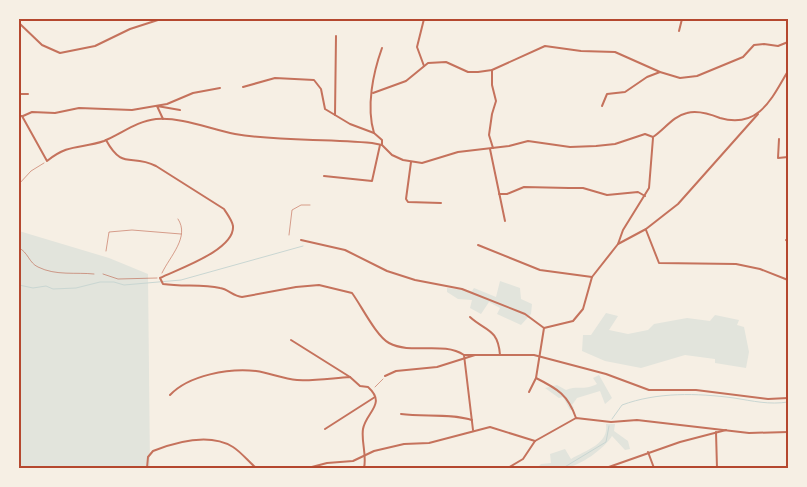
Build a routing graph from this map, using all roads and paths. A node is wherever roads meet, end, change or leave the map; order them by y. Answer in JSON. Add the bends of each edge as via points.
{"nodes":[{"id":1,"x":161,"y":19,"type":"edge"},
{"id":2,"x":424,"y":19,"type":"edge"},
{"id":3,"x":682,"y":19,"type":"edge"},
{"id":4,"x":19,"y":23,"type":"edge"},
{"id":5,"x":679,"y":31,"type":"dead end"},
{"id":6,"x":336,"y":36,"type":"dead end"},
{"id":7,"x":788,"y":42,"type":"edge"},
{"id":8,"x":382,"y":48,"type":"dead end"},
{"id":9,"x":424,"y":66,"type":"junction"},
{"id":10,"x":492,"y":70,"type":"junction"},
{"id":11,"x":788,"y":71,"type":"edge"},
{"id":12,"x":660,"y":72,"type":"junction"},
{"id":13,"x":244,"y":86,"type":"dead end"},
{"id":14,"x":220,"y":88,"type":"dead end"},
{"id":15,"x":373,"y":93,"type":"junction"},
{"id":16,"x":19,"y":94,"type":"edge"},
{"id":17,"x":28,"y":94,"type":"dead end"},
{"id":18,"x":157,"y":106,"type":"junction"},
{"id":19,"x":602,"y":106,"type":"dead end"},
{"id":20,"x":180,"y":110,"type":"dead end"},
{"id":21,"x":762,"y":111,"type":"junction"},
{"id":22,"x":335,"y":114,"type":"junction"},
{"id":23,"x":20,"y":116,"type":"edge"},
{"id":24,"x":163,"y":119,"type":"junction"},
{"id":25,"x":374,"y":133,"type":"junction"},
{"id":26,"x":652,"y":138,"type":"junction"},
{"id":27,"x":779,"y":139,"type":"dead end"},
{"id":28,"x":106,"y":140,"type":"junction"},
{"id":29,"x":381,"y":145,"type":"junction"},
{"id":30,"x":491,"y":149,"type":"junction"},
{"id":31,"x":788,"y":157,"type":"edge"},
{"id":32,"x":47,"y":161,"type":"junction"},
{"id":33,"x":411,"y":162,"type":"junction"},
{"id":34,"x":324,"y":176,"type":"dead end"},
{"id":35,"x":19,"y":184,"type":"edge"},
{"id":36,"x":500,"y":194,"type":"junction"},
{"id":37,"x":645,"y":196,"type":"junction"},
{"id":38,"x":441,"y":203,"type":"dead end"},
{"id":39,"x":310,"y":205,"type":"dead end"},
{"id":40,"x":178,"y":219,"type":"dead end"},
{"id":41,"x":505,"y":221,"type":"dead end"},
{"id":42,"x":646,"y":229,"type":"junction"},
{"id":43,"x":182,"y":234,"type":"junction"},
{"id":44,"x":288,"y":235,"type":"dead end"},
{"id":45,"x":301,"y":240,"type":"dead end"},
{"id":46,"x":618,"y":244,"type":"junction"},
{"id":47,"x":478,"y":245,"type":"dead end"},
{"id":48,"x":19,"y":248,"type":"edge"},
{"id":49,"x":106,"y":250,"type":"dead end"},
{"id":50,"x":94,"y":274,"type":"dead end"},
{"id":51,"x":103,"y":274,"type":"dead end"},
{"id":52,"x":788,"y":276,"type":"edge"},
{"id":53,"x":592,"y":277,"type":"junction"},
{"id":54,"x":160,"y":278,"type":"junction"},
{"id":55,"x":788,"y":280,"type":"edge"},
{"id":56,"x":470,"y":317,"type":"dead end"},
{"id":57,"x":544,"y":328,"type":"junction"},
{"id":58,"x":291,"y":340,"type":"dead end"},
{"id":59,"x":463,"y":354,"type":"junction"},
{"id":60,"x":477,"y":354,"type":"junction"},
{"id":61,"x":500,"y":355,"type":"junction"},
{"id":62,"x":540,"y":356,"type":"junction"},
{"id":63,"x":465,"y":360,"type":"junction"},
{"id":64,"x":386,"y":376,"type":"joint"},
{"id":65,"x":350,"y":377,"type":"junction"},
{"id":66,"x":536,"y":378,"type":"junction"},
{"id":67,"x":372,"y":390,"type":"junction"},
{"id":68,"x":529,"y":392,"type":"dead end"},
{"id":69,"x":170,"y":395,"type":"dead end"},
{"id":70,"x":375,"y":398,"type":"junction"},
{"id":71,"x":788,"y":398,"type":"edge"},
{"id":72,"x":401,"y":414,"type":"dead end"},
{"id":73,"x":576,"y":418,"type":"junction"},
{"id":74,"x":472,"y":420,"type":"junction"},
{"id":75,"x":325,"y":429,"type":"dead end"},
{"id":76,"x":473,"y":430,"type":"junction"},
{"id":77,"x":728,"y":430,"type":"junction"},
{"id":78,"x":716,"y":432,"type":"junction"},
{"id":79,"x":788,"y":432,"type":"edge"},
{"id":80,"x":535,"y":441,"type":"junction"},
{"id":81,"x":648,"y":452,"type":"junction"},
{"id":82,"x":366,"y":455,"type":"junction"},
{"id":83,"x":147,"y":468,"type":"edge"},
{"id":84,"x":256,"y":468,"type":"edge"},
{"id":85,"x":308,"y":468,"type":"edge"},
{"id":86,"x":364,"y":468,"type":"edge"},
{"id":87,"x":508,"y":468,"type":"edge"},
{"id":88,"x":608,"y":468,"type":"edge"},
{"id":89,"x":654,"y":468,"type":"edge"},
{"id":90,"x":717,"y":468,"type":"edge"}],
"edges":[{"from":1,"to":4,"type":"street","via":[[95,46],[60,54],[42,45]]},
{"from":2,"to":9,"type":"street","via":[[418,47]]},
{"from":3,"to":5,"type":"street"},
{"from":6,"to":22,"type":"street"},
{"from":7,"to":12,"type":"street","via":[[778,46],[754,45],[743,57],[697,76],[680,78]]},
{"from":8,"to":15,"type":"street","via":[[373,69]]},
{"from":9,"to":10,"type":"street","via":[[436,61],[453,63],[471,73]]},
{"from":9,"to":15,"type":"street","via":[[406,81]]},
{"from":10,"to":12,"type":"street","via":[[545,46],[555,45],[581,51],[615,52]]},
{"from":10,"to":30,"type":"street","via":[[496,101],[489,135]]},
{"from":11,"to":21,"type":"street"},
{"from":12,"to":19,"type":"street","via":[[625,92],[607,94]]},
{"from":13,"to":22,"type":"street","via":[[275,78],[314,80],[321,89],[322,107]]},
{"from":14,"to":18,"type":"street","via":[[193,93]]},
{"from":15,"to":25,"type":"street"},
{"from":16,"to":17,"type":"street"},
{"from":18,"to":20,"type":"street"},
{"from":18,"to":23,"type":"street","via":[[127,110],[80,108]]},
{"from":18,"to":24,"type":"street"},
{"from":21,"to":26,"type":"street","via":[[734,121],[709,114],[686,113]]},
{"from":21,"to":42,"type":"street","via":[[678,204]]},
{"from":22,"to":25,"type":"street"},
{"from":23,"to":32,"type":"street"},
{"from":24,"to":28,"type":"street","via":[[139,123]]},
{"from":24,"to":29,"type":"street","via":[[236,134]]},
{"from":25,"to":29,"type":"street","via":[[382,140]]},
{"from":26,"to":30,"type":"street","via":[[645,134],[615,144],[570,147],[528,141]]},
{"from":26,"to":37,"type":"street","via":[[650,182]]},
{"from":27,"to":31,"type":"street","via":[[778,158]]},
{"from":28,"to":32,"type":"street","via":[[66,149]]},
{"from":28,"to":54,"type":"street","via":[[119,158],[146,161],[156,166],[217,204],[230,218],[232,233],[215,252]]},
{"from":29,"to":33,"type":"street","via":[[392,155]]},
{"from":29,"to":34,"type":"street","via":[[372,181]]},
{"from":30,"to":33,"type":"street","via":[[458,152],[422,163]]},
{"from":30,"to":36,"type":"street"},
{"from":32,"to":35,"type":"path"},
{"from":33,"to":38,"type":"street","via":[[408,202]]},
{"from":36,"to":37,"type":"street","via":[[524,187],[583,188],[607,195],[638,192]]},
{"from":36,"to":41,"type":"street"},
{"from":37,"to":46,"type":"street","via":[[623,230]]},
{"from":39,"to":44,"type":"path","via":[[292,210]]},
{"from":40,"to":43,"type":"path","via":[[182,224]]},
{"from":42,"to":46,"type":"street"},
{"from":42,"to":55,"type":"street","via":[[659,263],[736,264]]},
{"from":43,"to":49,"type":"path","via":[[132,230],[109,232]]},
{"from":43,"to":54,"type":"path"},
{"from":45,"to":57,"type":"street","via":[[345,250],[387,271],[415,280],[462,289],[503,308],[525,314]]},
{"from":46,"to":53,"type":"street"},
{"from":47,"to":53,"type":"street","via":[[540,270]]},
{"from":48,"to":50,"type":"path","via":[[38,267],[63,274]]},
{"from":51,"to":54,"type":"path","via":[[118,279]]},
{"from":52,"to":55,"type":"street"},
{"from":53,"to":57,"type":"street","via":[[583,309],[573,321]]},
{"from":54,"to":59,"type":"street","via":[[163,284],[222,288],[237,297],[296,286],[336,288],[352,293],[388,342],[402,347],[454,350]]},
{"from":56,"to":61,"type":"street","via":[[488,327]]},
{"from":57,"to":62,"type":"street"},
{"from":58,"to":65,"type":"street"},
{"from":59,"to":60,"type":"street"},
{"from":59,"to":63,"type":"street"},
{"from":60,"to":61,"type":"street"},
{"from":60,"to":63,"type":"street"},
{"from":61,"to":62,"type":"street"},
{"from":62,"to":66,"type":"street"},
{"from":62,"to":71,"type":"street","via":[[606,374],[648,390],[696,390],[768,399]]},
{"from":63,"to":64,"type":"street","via":[[437,367],[396,370]]},
{"from":63,"to":74,"type":"street"},
{"from":64,"to":67,"type":"path"},
{"from":65,"to":67,"type":"street","via":[[360,386]]},
{"from":65,"to":69,"type":"street","via":[[300,380],[254,371],[233,372],[197,377]]},
{"from":66,"to":68,"type":"street"},
{"from":66,"to":73,"type":"street","via":[[568,399]]},
{"from":67,"to":70,"type":"street"},
{"from":70,"to":75,"type":"street"},
{"from":70,"to":82,"type":"street","via":[[376,406],[363,430]]},
{"from":72,"to":74,"type":"street"},
{"from":73,"to":77,"type":"street","via":[[611,422],[637,420]]},
{"from":73,"to":80,"type":"street"},
{"from":74,"to":76,"type":"street"},
{"from":76,"to":80,"type":"street","via":[[490,427]]},
{"from":76,"to":82,"type":"street","via":[[429,443],[404,444]]},
{"from":77,"to":78,"type":"street"},
{"from":77,"to":79,"type":"street"},
{"from":78,"to":81,"type":"street"},
{"from":78,"to":90,"type":"street"},
{"from":80,"to":87,"type":"street","via":[[523,459]]},
{"from":81,"to":88,"type":"street"},
{"from":81,"to":89,"type":"street"},
{"from":82,"to":85,"type":"street","via":[[352,461]]},
{"from":82,"to":86,"type":"street"},
{"from":83,"to":84,"type":"street","via":[[148,457],[153,451],[201,440],[233,447]]}]}
